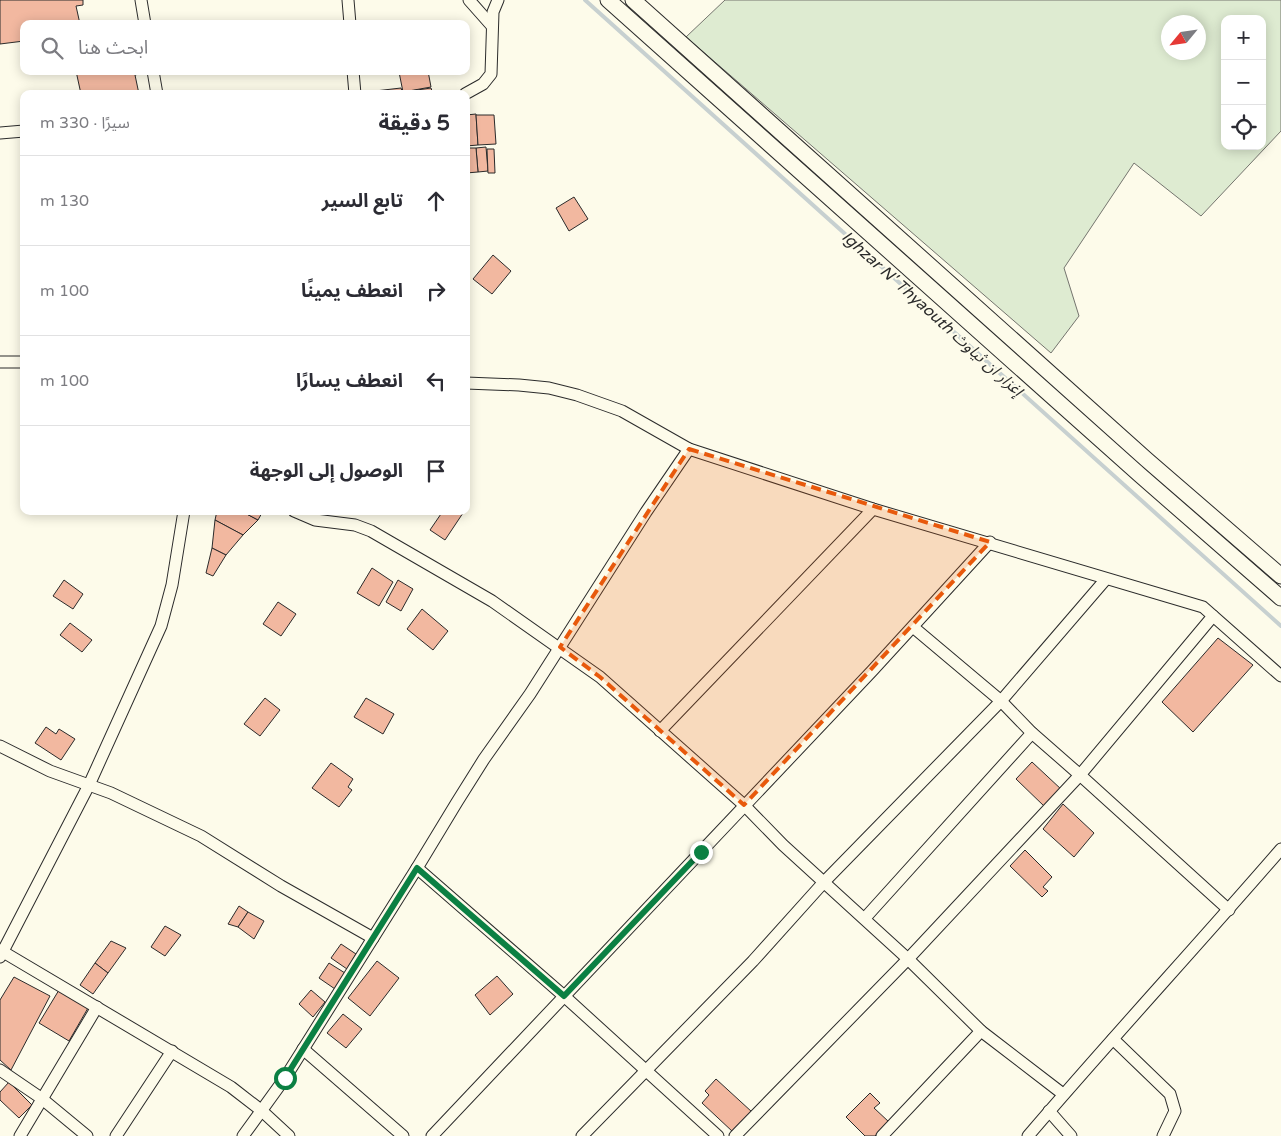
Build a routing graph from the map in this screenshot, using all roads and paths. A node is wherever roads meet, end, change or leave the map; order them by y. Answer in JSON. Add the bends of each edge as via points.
{"nodes":[{"id":1,"x":140,"y":0,"type":"edge"},
{"id":2,"x":348,"y":0,"type":"edge"},
{"id":3,"x":470,"y":0,"type":"edge"},
{"id":4,"x":498,"y":0,"type":"edge"},
{"id":5,"x":608,"y":0,"type":"edge"},
{"id":6,"x":633,"y":0,"type":"edge"},
{"id":7,"x":144,"y":20,"type":"edge"},
{"id":8,"x":350,"y":20,"type":"edge"},
{"id":9,"x":492,"y":26,"type":"junction"},
{"id":10,"x":154,"y":75,"type":"edge"},
{"id":11,"x":353,"y":75,"type":"edge"},
{"id":12,"x":157,"y":90,"type":"edge"},
{"id":13,"x":355,"y":90,"type":"edge"},
{"id":14,"x":470,"y":92,"type":"edge"},
{"id":15,"x":20,"y":131,"type":"edge"},
{"id":16,"x":0,"y":133,"type":"edge"},
{"id":17,"x":0,"y":362,"type":"edge"},
{"id":18,"x":20,"y":362,"type":"edge"},
{"id":19,"x":470,"y":383,"type":"edge"},
{"id":20,"x":689,"y":449,"type":"junction"},
{"id":21,"x":873,"y":508,"type":"junction"},
{"id":22,"x":183,"y":515,"type":"edge"},
{"id":23,"x":303,"y":515,"type":"edge"},
{"id":24,"x":990,"y":542,"type":"junction"},
{"id":25,"x":1281,"y":576,"type":"edge"},
{"id":26,"x":1106,"y":579,"type":"junction"},
{"id":27,"x":1281,"y":598,"type":"edge"},
{"id":28,"x":1213,"y":616,"type":"junction"},
{"id":29,"x":913,"y":627,"type":"junction"},
{"id":30,"x":560,"y":647,"type":"junction"},
{"id":31,"x":1281,"y":676,"type":"edge"},
{"id":32,"x":1001,"y":701,"type":"junction"},
{"id":33,"x":660,"y":731,"type":"junction"},
{"id":34,"x":1032,"y":733,"type":"junction"},
{"id":35,"x":0,"y":746,"type":"edge"},
{"id":36,"x":1080,"y":775,"type":"junction"},
{"id":37,"x":89,"y":786,"type":"junction"},
{"id":38,"x":744,"y":805,"type":"junction"},
{"id":39,"x":1281,"y":849,"type":"edge"},
{"id":40,"x":417,"y":868,"type":"junction"},
{"id":41,"x":824,"y":882,"type":"junction"},
{"id":42,"x":1229,"y":910,"type":"junction"},
{"id":43,"x":865,"y":918,"type":"junction"},
{"id":44,"x":373,"y":938,"type":"junction"},
{"id":45,"x":1,"y":953,"type":"edge"},
{"id":46,"x":908,"y":959,"type":"junction"},
{"id":47,"x":564,"y":996,"type":"junction"},
{"id":48,"x":96,"y":1007,"type":"junction"},
{"id":49,"x":981,"y":1030,"type":"junction"},
{"id":50,"x":1113,"y":1039,"type":"junction"},
{"id":51,"x":304,"y":1049,"type":"junction"},
{"id":52,"x":172,"y":1052,"type":"junction"},
{"id":53,"x":0,"y":1070,"type":"edge"},
{"id":54,"x":645,"y":1070,"type":"junction"},
{"id":55,"x":1063,"y":1094,"type":"junction"},
{"id":56,"x":41,"y":1098,"type":"junction"},
{"id":57,"x":262,"y":1111,"type":"junction"},
{"id":58,"x":1049,"y":1111,"type":"junction"},
{"id":59,"x":20,"y":1136,"type":"edge"},
{"id":60,"x":87,"y":1136,"type":"edge"},
{"id":61,"x":116,"y":1136,"type":"edge"},
{"id":62,"x":242,"y":1136,"type":"edge"},
{"id":63,"x":289,"y":1136,"type":"edge"},
{"id":64,"x":403,"y":1136,"type":"edge"},
{"id":65,"x":432,"y":1136,"type":"edge"},
{"id":66,"x":582,"y":1136,"type":"edge"},
{"id":67,"x":718,"y":1136,"type":"edge"},
{"id":68,"x":734,"y":1136,"type":"edge"},
{"id":69,"x":882,"y":1136,"type":"edge"},
{"id":70,"x":1028,"y":1136,"type":"edge"},
{"id":71,"x":1070,"y":1136,"type":"edge"},
{"id":72,"x":1163,"y":1136,"type":"edge"}],
"edges":[{"from":1,"to":7,"type":"street"},
{"from":2,"to":8,"type":"street"},
{"from":3,"to":9,"type":"street"},
{"from":4,"to":9,"type":"street"},
{"from":5,"to":27,"type":"street"},
{"from":6,"to":25,"type":"street"},
{"from":9,"to":14,"type":"street","via":[[491,74],[483,84]]},
{"from":10,"to":12,"type":"street"},
{"from":11,"to":13,"type":"street"},
{"from":15,"to":16,"type":"street"},
{"from":17,"to":18,"type":"street"},
{"from":19,"to":20,"type":"street","via":[[539,387],[577,395],[622,411]]},
{"from":20,"to":21,"type":"street"},
{"from":20,"to":30,"type":"street"},
{"from":21,"to":24,"type":"street"},
{"from":21,"to":33,"type":"street"},
{"from":22,"to":37,"type":"street","via":[[172,585],[161,626]]},
{"from":23,"to":30,"type":"street","via":[[315,520],[355,524],[372,531],[492,602]]},
{"from":24,"to":26,"type":"street"},
{"from":24,"to":29,"type":"street"},
{"from":26,"to":28,"type":"street","via":[[1203,607]]},
{"from":26,"to":32,"type":"street"},
{"from":28,"to":31,"type":"street"},
{"from":28,"to":36,"type":"street"},
{"from":29,"to":32,"type":"street"},
{"from":29,"to":38,"type":"street"},
{"from":30,"to":33,"type":"street","via":[[600,677]]},
{"from":30,"to":40,"type":"street"},
{"from":32,"to":34,"type":"street"},
{"from":32,"to":41,"type":"street"},
{"from":33,"to":38,"type":"street"},
{"from":34,"to":36,"type":"street"},
{"from":34,"to":43,"type":"street"},
{"from":35,"to":37,"type":"street"},
{"from":36,"to":42,"type":"street"},
{"from":36,"to":46,"type":"street"},
{"from":37,"to":44,"type":"street","via":[[111,793],[200,836]]},
{"from":37,"to":45,"type":"street"},
{"from":38,"to":41,"type":"street"},
{"from":38,"to":47,"type":"street"},
{"from":39,"to":42,"type":"street"},
{"from":40,"to":44,"type":"street"},
{"from":40,"to":47,"type":"street"},
{"from":41,"to":43,"type":"street"},
{"from":41,"to":54,"type":"street","via":[[753,961]]},
{"from":42,"to":50,"type":"street"},
{"from":43,"to":46,"type":"street"},
{"from":44,"to":51,"type":"street"},
{"from":45,"to":48,"type":"street"},
{"from":46,"to":49,"type":"street"},
{"from":46,"to":68,"type":"street"},
{"from":47,"to":54,"type":"street"},
{"from":47,"to":65,"type":"street"},
{"from":48,"to":52,"type":"street"},
{"from":48,"to":56,"type":"street"},
{"from":49,"to":55,"type":"street"},
{"from":49,"to":69,"type":"street"},
{"from":50,"to":55,"type":"street"},
{"from":50,"to":72,"type":"street","via":[[1170,1094],[1174,1111]]},
{"from":51,"to":57,"type":"street"},
{"from":51,"to":64,"type":"street"},
{"from":52,"to":57,"type":"street","via":[[231,1087]]},
{"from":52,"to":61,"type":"street"},
{"from":53,"to":56,"type":"street"},
{"from":54,"to":66,"type":"street"},
{"from":54,"to":67,"type":"street"},
{"from":55,"to":58,"type":"street"},
{"from":56,"to":59,"type":"street"},
{"from":56,"to":60,"type":"street"},
{"from":57,"to":62,"type":"street"},
{"from":57,"to":63,"type":"street"},
{"from":58,"to":70,"type":"street"},
{"from":58,"to":71,"type":"street"}]}
